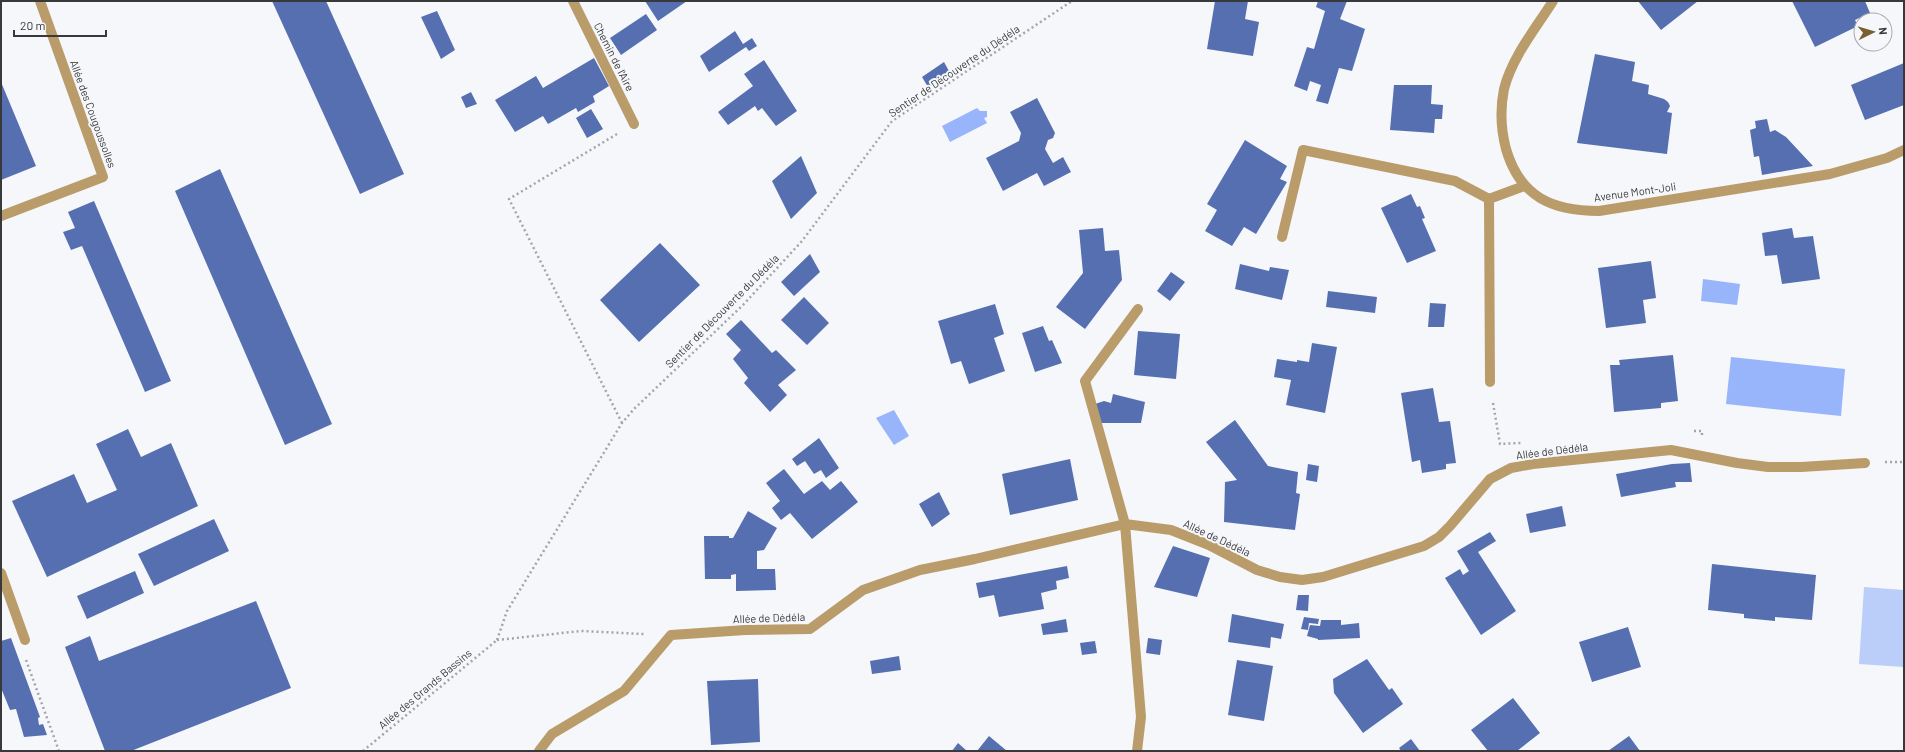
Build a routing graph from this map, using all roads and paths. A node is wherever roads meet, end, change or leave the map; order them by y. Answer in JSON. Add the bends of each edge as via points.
{"nodes":[{"id":1,"x":40,"y":1,"type":"edge"},
{"id":2,"x":573,"y":1,"type":"edge"},
{"id":3,"x":1072,"y":1,"type":"edge"},
{"id":4,"x":1553,"y":1,"type":"edge"},
{"id":5,"x":634,"y":124,"type":"joint"},
{"id":6,"x":1904,"y":150,"type":"edge"},
{"id":7,"x":1524,"y":186,"type":"junction"},
{"id":8,"x":1489,"y":199,"type":"junction"},
{"id":9,"x":1,"y":216,"type":"edge"},
{"id":10,"x":1282,"y":237,"type":"dead end"},
{"id":11,"x":1138,"y":308,"type":"dead end"},
{"id":12,"x":1490,"y":382,"type":"joint"},
{"id":13,"x":622,"y":423,"type":"junction"},
{"id":14,"x":1702,"y":431,"type":"dead end"},
{"id":15,"x":1687,"y":432,"type":"dead end"},
{"id":16,"x":1523,"y":442,"type":"dead end"},
{"id":17,"x":1865,"y":463,"type":"dead end"},
{"id":18,"x":1125,"y":524,"type":"junction"},
{"id":19,"x":1,"y":573,"type":"edge"},
{"id":20,"x":671,"y":635,"type":"junction"},
{"id":21,"x":25,"y":640,"type":"joint"},
{"id":22,"x":497,"y":640,"type":"junction"},
{"id":23,"x":59,"y":751,"type":"edge"},
{"id":24,"x":363,"y":751,"type":"edge"},
{"id":25,"x":538,"y":751,"type":"edge"},
{"id":26,"x":1137,"y":751,"type":"edge"}],
"edges":[{"from":1,"to":9,"type":"street","name":"Allée des Cougoussolles","via":[[103,177]]},
{"from":2,"to":5,"type":"street","name":"Chemin de l'Aire"},
{"from":3,"to":13,"type":"path","name":"Sentier de Découverte du Dédéla","via":[[892,122],[802,241],[743,305]]},
{"from":4,"to":7,"type":"street","name":"Avenue Mont-Joli","via":[[1517,58],[1504,88],[1501,109],[1502,136],[1511,166]]},
{"from":5,"to":13,"type":"path","via":[[509,199]]},
{"from":6,"to":7,"type":"street","name":"Avenue Mont-Joli","via":[[1887,158],[1830,174],[1599,211],[1578,211],[1552,204]]},
{"from":7,"to":8,"type":"street"},
{"from":8,"to":10,"type":"street","via":[[1455,181],[1303,150]]},
{"from":8,"to":12,"type":"street"},
{"from":11,"to":18,"type":"street","via":[[1085,381]]},
{"from":12,"to":16,"type":"path","via":[[1500,444]]},
{"from":13,"to":22,"type":"path","name":"Sentier de Découverte du Dédéla","via":[[507,611]]},
{"from":14,"to":15,"type":"path"},
{"from":17,"to":18,"type":"street","name":"Allée de Dédéla","via":[[1768,467],[1671,450],[1511,468],[1490,479],[1450,526],[1439,537],[1424,546],[1358,568],[1302,580],[1257,570],[1209,545],[1171,530]]},
{"from":18,"to":20,"type":"street","name":"Allée de Dédéla","via":[[920,570],[863,590],[810,629]]},
{"from":18,"to":26,"type":"street","via":[[1141,717]]},
{"from":19,"to":21,"type":"street"},
{"from":20,"to":22,"type":"path","via":[[581,631]]},
{"from":20,"to":25,"type":"street","via":[[624,691],[552,734]]},
{"from":21,"to":23,"type":"path","via":[[26,664]]},
{"from":22,"to":24,"type":"path","name":"Allée des Grands Bassins"}]}
